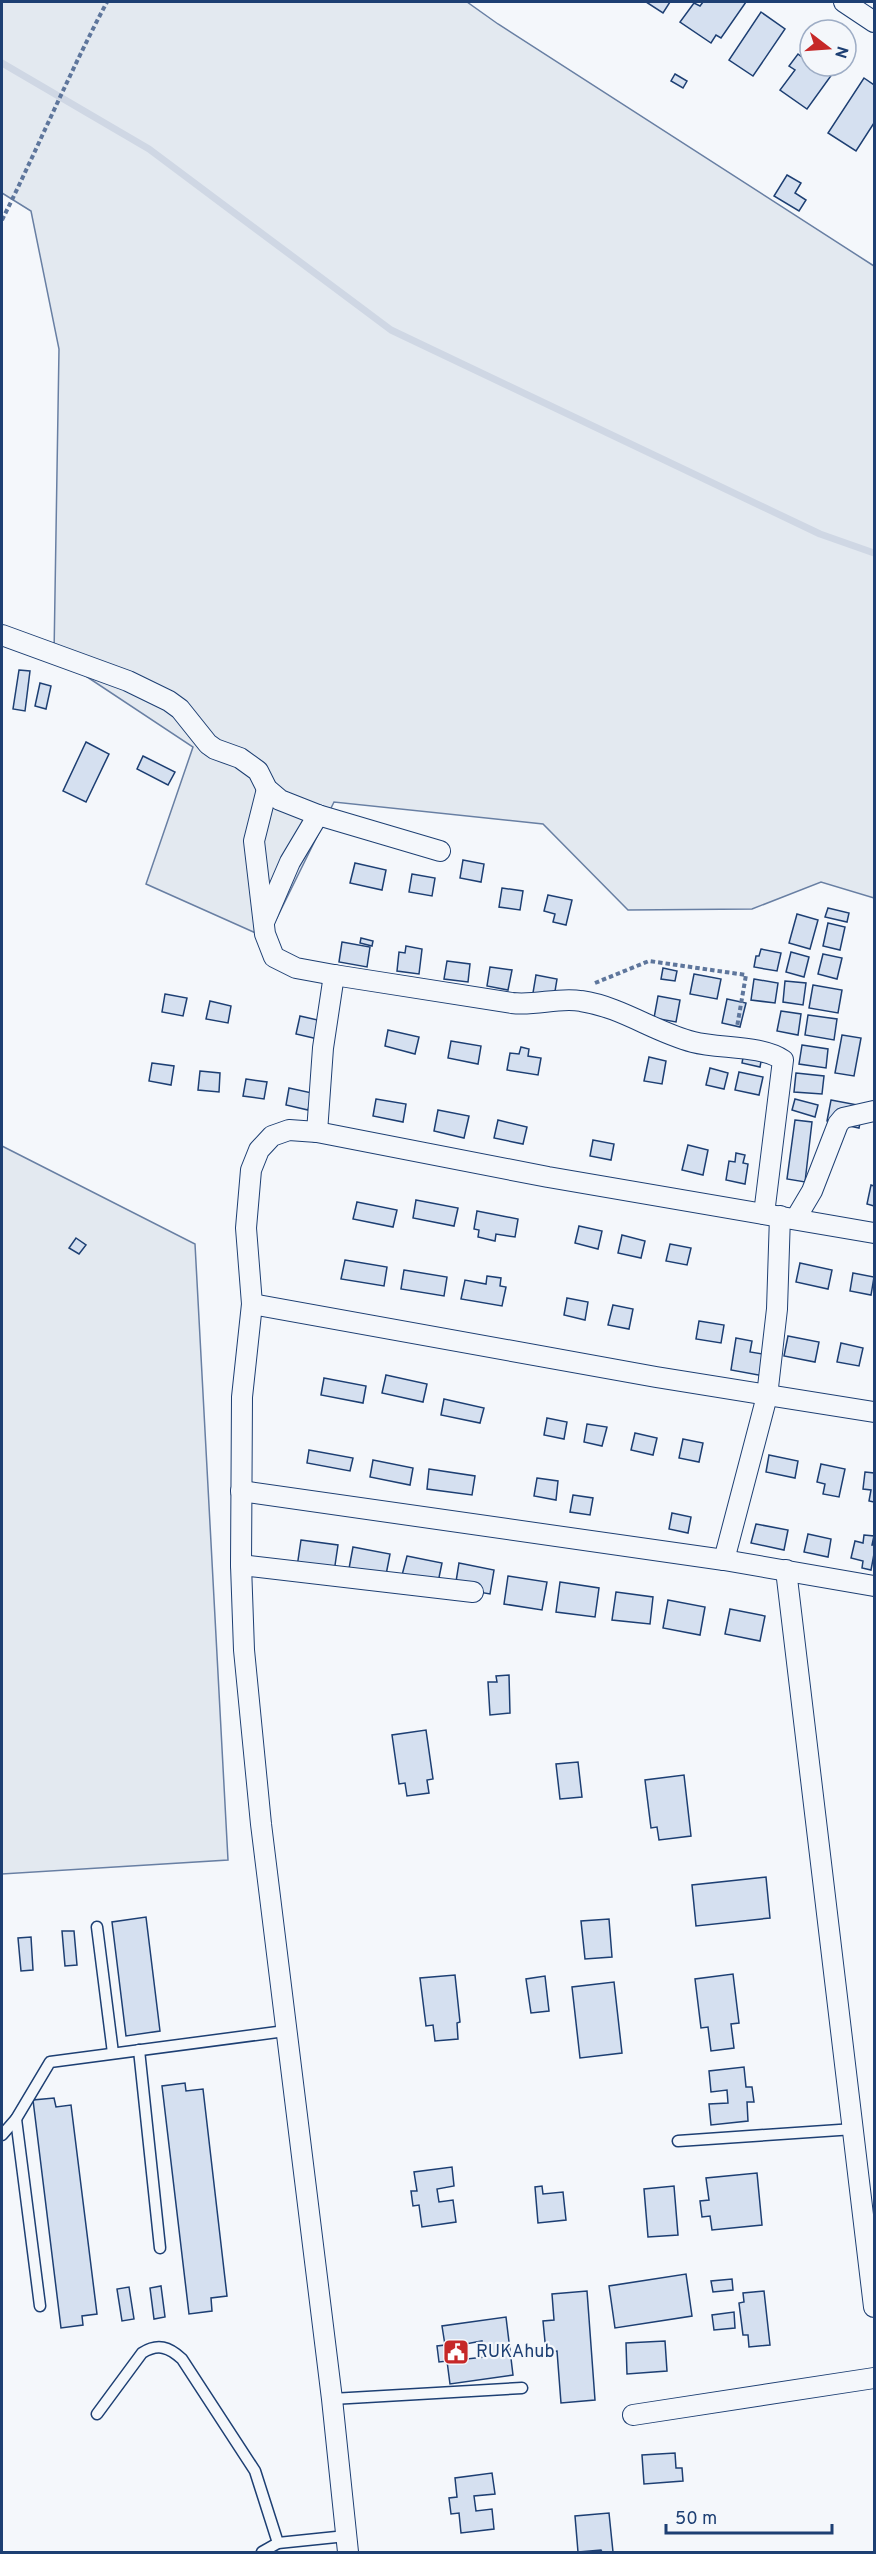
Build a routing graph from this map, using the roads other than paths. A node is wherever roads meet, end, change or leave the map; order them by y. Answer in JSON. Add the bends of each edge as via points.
{"nodes":[{"id":1,"x":844,"y":2,"type":"edge"},
{"id":2,"x":874,"y":22,"type":"edge"},
{"id":3,"x":2,"y":635,"type":"edge"},
{"id":4,"x":267,"y":789,"type":"junction"},
{"id":5,"x":318,"y":815,"type":"junction"},
{"id":6,"x":440,"y":851,"type":"dead end"},
{"id":7,"x":264,"y":924,"type":"junction"},
{"id":8,"x":334,"y":975,"type":"junction"},
{"id":9,"x":874,"y":1111,"type":"edge"},
{"id":10,"x":316,"y":1132,"type":"junction"},
{"id":11,"x":780,"y":1216,"type":"junction"},
{"id":12,"x":874,"y":1233,"type":"edge"},
{"id":13,"x":252,"y":1304,"type":"junction"},
{"id":14,"x":767,"y":1396,"type":"junction"},
{"id":15,"x":874,"y":1412,"type":"edge"},
{"id":16,"x":241,"y":1491,"type":"junction"},
{"id":17,"x":724,"y":1560,"type":"junction"},
{"id":18,"x":241,"y":1565,"type":"junction"},
{"id":19,"x":786,"y":1570,"type":"junction"},
{"id":20,"x":874,"y":1586,"type":"edge"},
{"id":21,"x":472,"y":1592,"type":"dead end"},
{"id":22,"x":97,"y":1927,"type":"dead end"},
{"id":23,"x":285,"y":2031,"type":"junction"},
{"id":24,"x":139,"y":2050,"type":"junction"},
{"id":25,"x":113,"y":2053,"type":"junction"},
{"id":26,"x":16,"y":2119,"type":"junction"},
{"id":27,"x":854,"y":2129,"type":"junction"},
{"id":28,"x":2,"y":2135,"type":"edge"},
{"id":29,"x":678,"y":2141,"type":"dead end"},
{"id":30,"x":160,"y":2248,"type":"dead end"},
{"id":31,"x":40,"y":2306,"type":"dead end"},
{"id":32,"x":874,"y":2307,"type":"edge"},
{"id":33,"x":874,"y":2378,"type":"edge"},
{"id":34,"x":522,"y":2388,"type":"dead end"},
{"id":35,"x":332,"y":2399,"type":"junction"},
{"id":36,"x":97,"y":2414,"type":"dead end"},
{"id":37,"x":633,"y":2415,"type":"dead end"},
{"id":38,"x":278,"y":2543,"type":"junction"},
{"id":39,"x":347,"y":2544,"type":"edge"},
{"id":40,"x":262,"y":2553,"type":"edge"}],
"edges":[{"from":1,"to":2,"type":"street"},
{"from":3,"to":4,"type":"street","via":[[162,697],[180,709],[215,749],[258,771]]},
{"from":4,"to":5,"type":"street","via":[[280,800]]},
{"from":4,"to":7,"type":"street","via":[[254,841]]},
{"from":5,"to":6,"type":"street"},
{"from":5,"to":7,"type":"street","via":[[290,862]]},
{"from":7,"to":8,"type":"street","via":[[274,957],[296,968]]},
{"from":8,"to":10,"type":"street"},
{"from":8,"to":11,"type":"street","via":[[526,1005],[581,1001],[622,1011],[694,1042],[770,1053],[783,1060]]},
{"from":9,"to":11,"type":"street","via":[[843,1118],[812,1191]]},
{"from":10,"to":11,"type":"street"},
{"from":10,"to":13,"type":"street","via":[[289,1130],[272,1136],[259,1150],[251,1170],[246,1227]]},
{"from":11,"to":12,"type":"street"},
{"from":11,"to":14,"type":"street","via":[[777,1309]]},
{"from":13,"to":14,"type":"street"},
{"from":13,"to":16,"type":"street","via":[[242,1397]]},
{"from":14,"to":15,"type":"street"},
{"from":14,"to":17,"type":"street"},
{"from":16,"to":17,"type":"street"},
{"from":16,"to":18,"type":"street"},
{"from":17,"to":19,"type":"street"},
{"from":18,"to":21,"type":"street"},
{"from":18,"to":23,"type":"street","via":[[244,1650]]},
{"from":19,"to":20,"type":"street"},
{"from":19,"to":27,"type":"street"},
{"from":22,"to":25,"type":"lane"},
{"from":23,"to":24,"type":"lane"},
{"from":23,"to":35,"type":"street"},
{"from":24,"to":25,"type":"lane"},
{"from":24,"to":30,"type":"lane"},
{"from":25,"to":26,"type":"lane","via":[[50,2061]]},
{"from":26,"to":28,"type":"lane"},
{"from":26,"to":31,"type":"lane"},
{"from":27,"to":29,"type":"lane"},
{"from":27,"to":32,"type":"street"},
{"from":33,"to":37,"type":"street"},
{"from":34,"to":35,"type":"lane"},
{"from":35,"to":39,"type":"street"},
{"from":36,"to":38,"type":"lane","via":[[142,2354],[160,2346],[172,2350],[182,2359],[255,2471]]},
{"from":38,"to":39,"type":"lane"},
{"from":38,"to":40,"type":"lane"}]}
